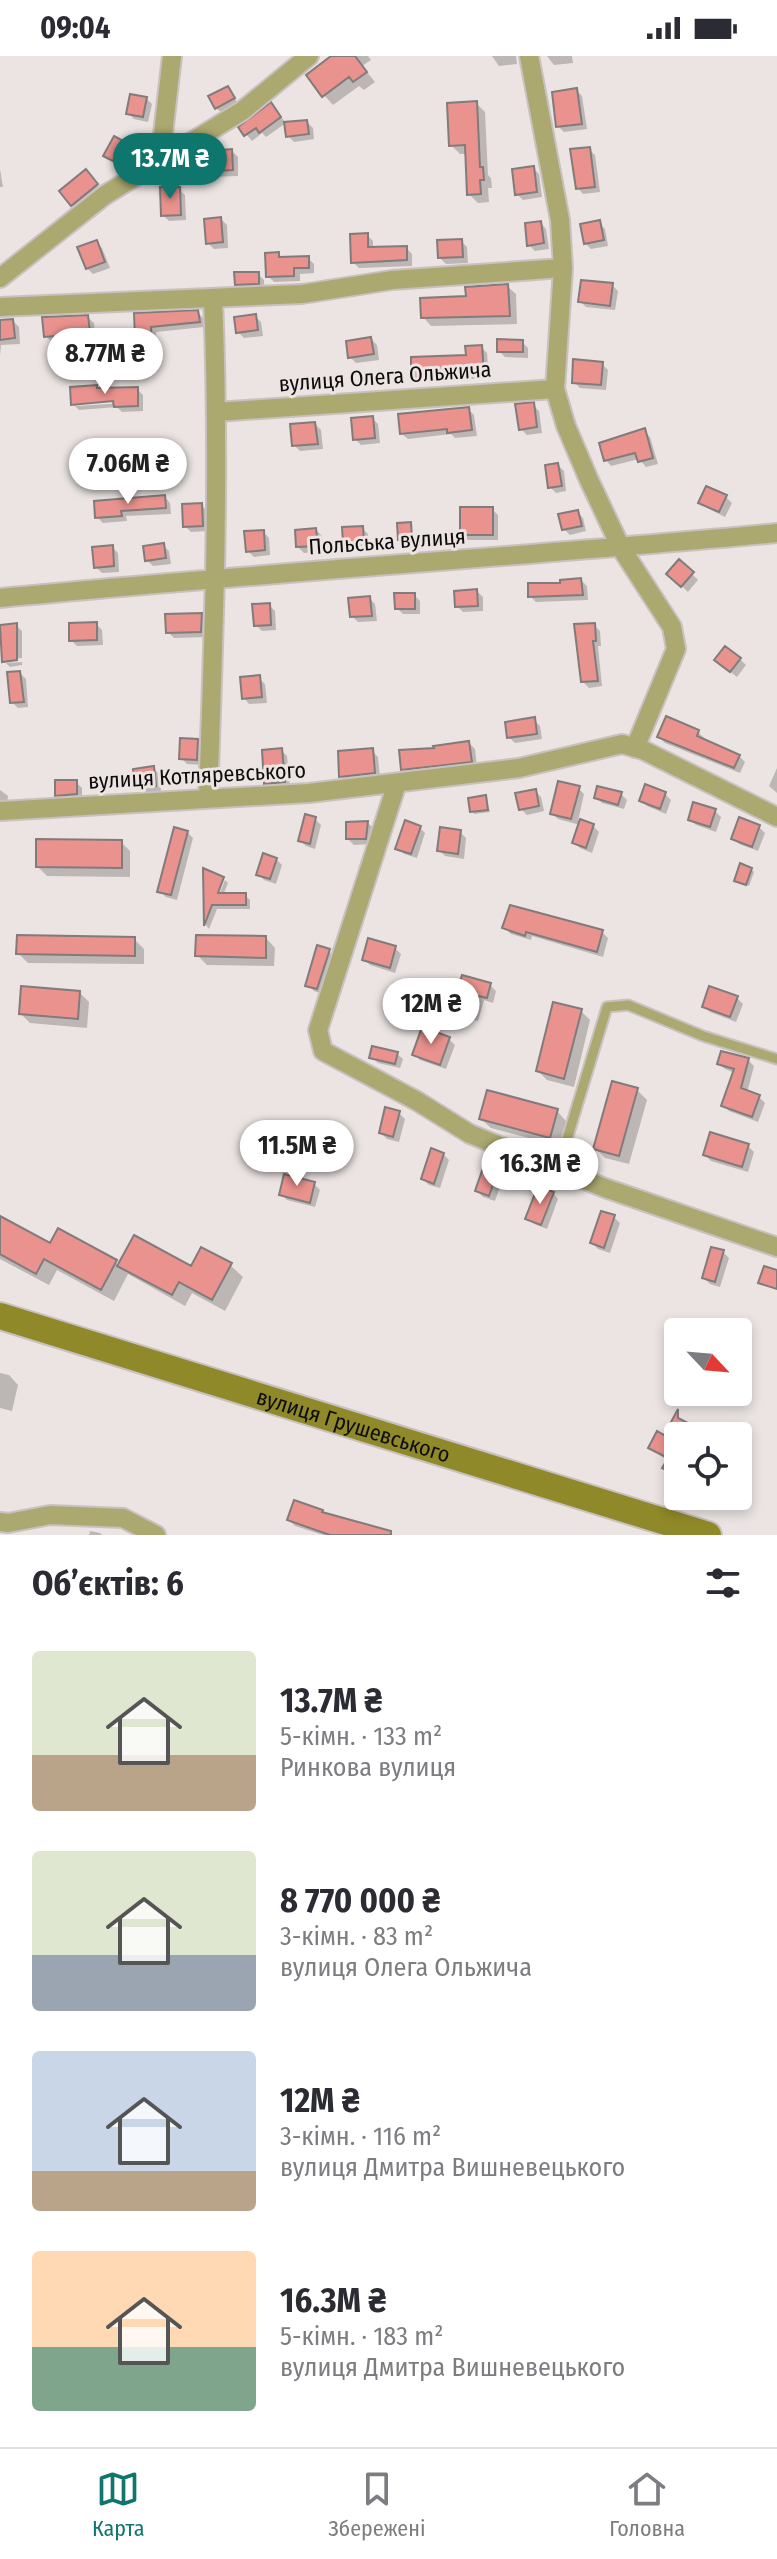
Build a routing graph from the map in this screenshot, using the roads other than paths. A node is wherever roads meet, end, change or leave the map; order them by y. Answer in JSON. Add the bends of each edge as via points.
{"nodes":[{"id":1,"x":172,"y":56,"type":"edge"},
{"id":2,"x":309,"y":56,"type":"edge"},
{"id":3,"x":529,"y":56,"type":"edge"},
{"id":4,"x":160,"y":161,"type":"junction"},
{"id":5,"x":563,"y":268,"type":"junction"},
{"id":6,"x":0,"y":278,"type":"edge"},
{"id":7,"x":213,"y":299,"type":"junction"},
{"id":8,"x":0,"y":307,"type":"edge"},
{"id":9,"x":555,"y":389,"type":"junction"},
{"id":10,"x":217,"y":412,"type":"junction"},
{"id":11,"x":777,"y":533,"type":"edge"},
{"id":12,"x":621,"y":548,"type":"junction"},
{"id":13,"x":217,"y":578,"type":"junction"},
{"id":14,"x":0,"y":598,"type":"edge"},
{"id":15,"x":635,"y":748,"type":"junction"},
{"id":16,"x":397,"y":783,"type":"junction"},
{"id":17,"x":208,"y":799,"type":"junction"},
{"id":18,"x":0,"y":811,"type":"edge"},
{"id":19,"x":777,"y":817,"type":"edge"},
{"id":20,"x":777,"y":1059,"type":"edge"},
{"id":21,"x":558,"y":1170,"type":"junction"},
{"id":22,"x":777,"y":1247,"type":"edge"},
{"id":23,"x":0,"y":1316,"type":"edge"},
{"id":24,"x":0,"y":1522,"type":"edge"},
{"id":25,"x":156,"y":1535,"type":"edge"},
{"id":26,"x":708,"y":1535,"type":"edge"}],
"edges":[{"from":1,"to":4,"type":"street"},
{"from":2,"to":4,"type":"street","via":[[242,111]]},
{"from":3,"to":5,"type":"street","via":[[560,220]]},
{"from":4,"to":6,"type":"street","via":[[105,195]]},
{"from":5,"to":7,"type":"street"},
{"from":5,"to":9,"type":"street"},
{"from":7,"to":8,"type":"street"},
{"from":7,"to":10,"type":"street"},
{"from":9,"to":10,"type":"street","name":"вулиця Олега Ольжича"},
{"from":9,"to":12,"type":"street","via":[[566,426]]},
{"from":10,"to":13,"type":"street"},
{"from":11,"to":12,"type":"street","name":"Польська вулиця"},
{"from":12,"to":13,"type":"street","name":"Польська вулиця"},
{"from":12,"to":15,"type":"street","via":[[672,627],[676,649]]},
{"from":13,"to":14,"type":"street","name":"Польська вулиця"},
{"from":13,"to":17,"type":"street"},
{"from":15,"to":16,"type":"street","name":"вулиця Котляревського","via":[[622,744],[519,768]]},
{"from":15,"to":19,"type":"street","name":"вулиця Котляревського"},
{"from":16,"to":17,"type":"street","name":"вулиця Котляревського"},
{"from":16,"to":21,"type":"street","via":[[318,1030],[323,1051],[470,1134]]},
{"from":17,"to":18,"type":"street","name":"вулиця Котляревського"},
{"from":20,"to":21,"type":"lane","via":[[628,1005],[607,1007]]},
{"from":21,"to":22,"type":"street"},
{"from":23,"to":26,"type":"main road","name":"вулиця Грушевського"},
{"from":24,"to":25,"type":"street","via":[[50,1515],[123,1518]]}]}
